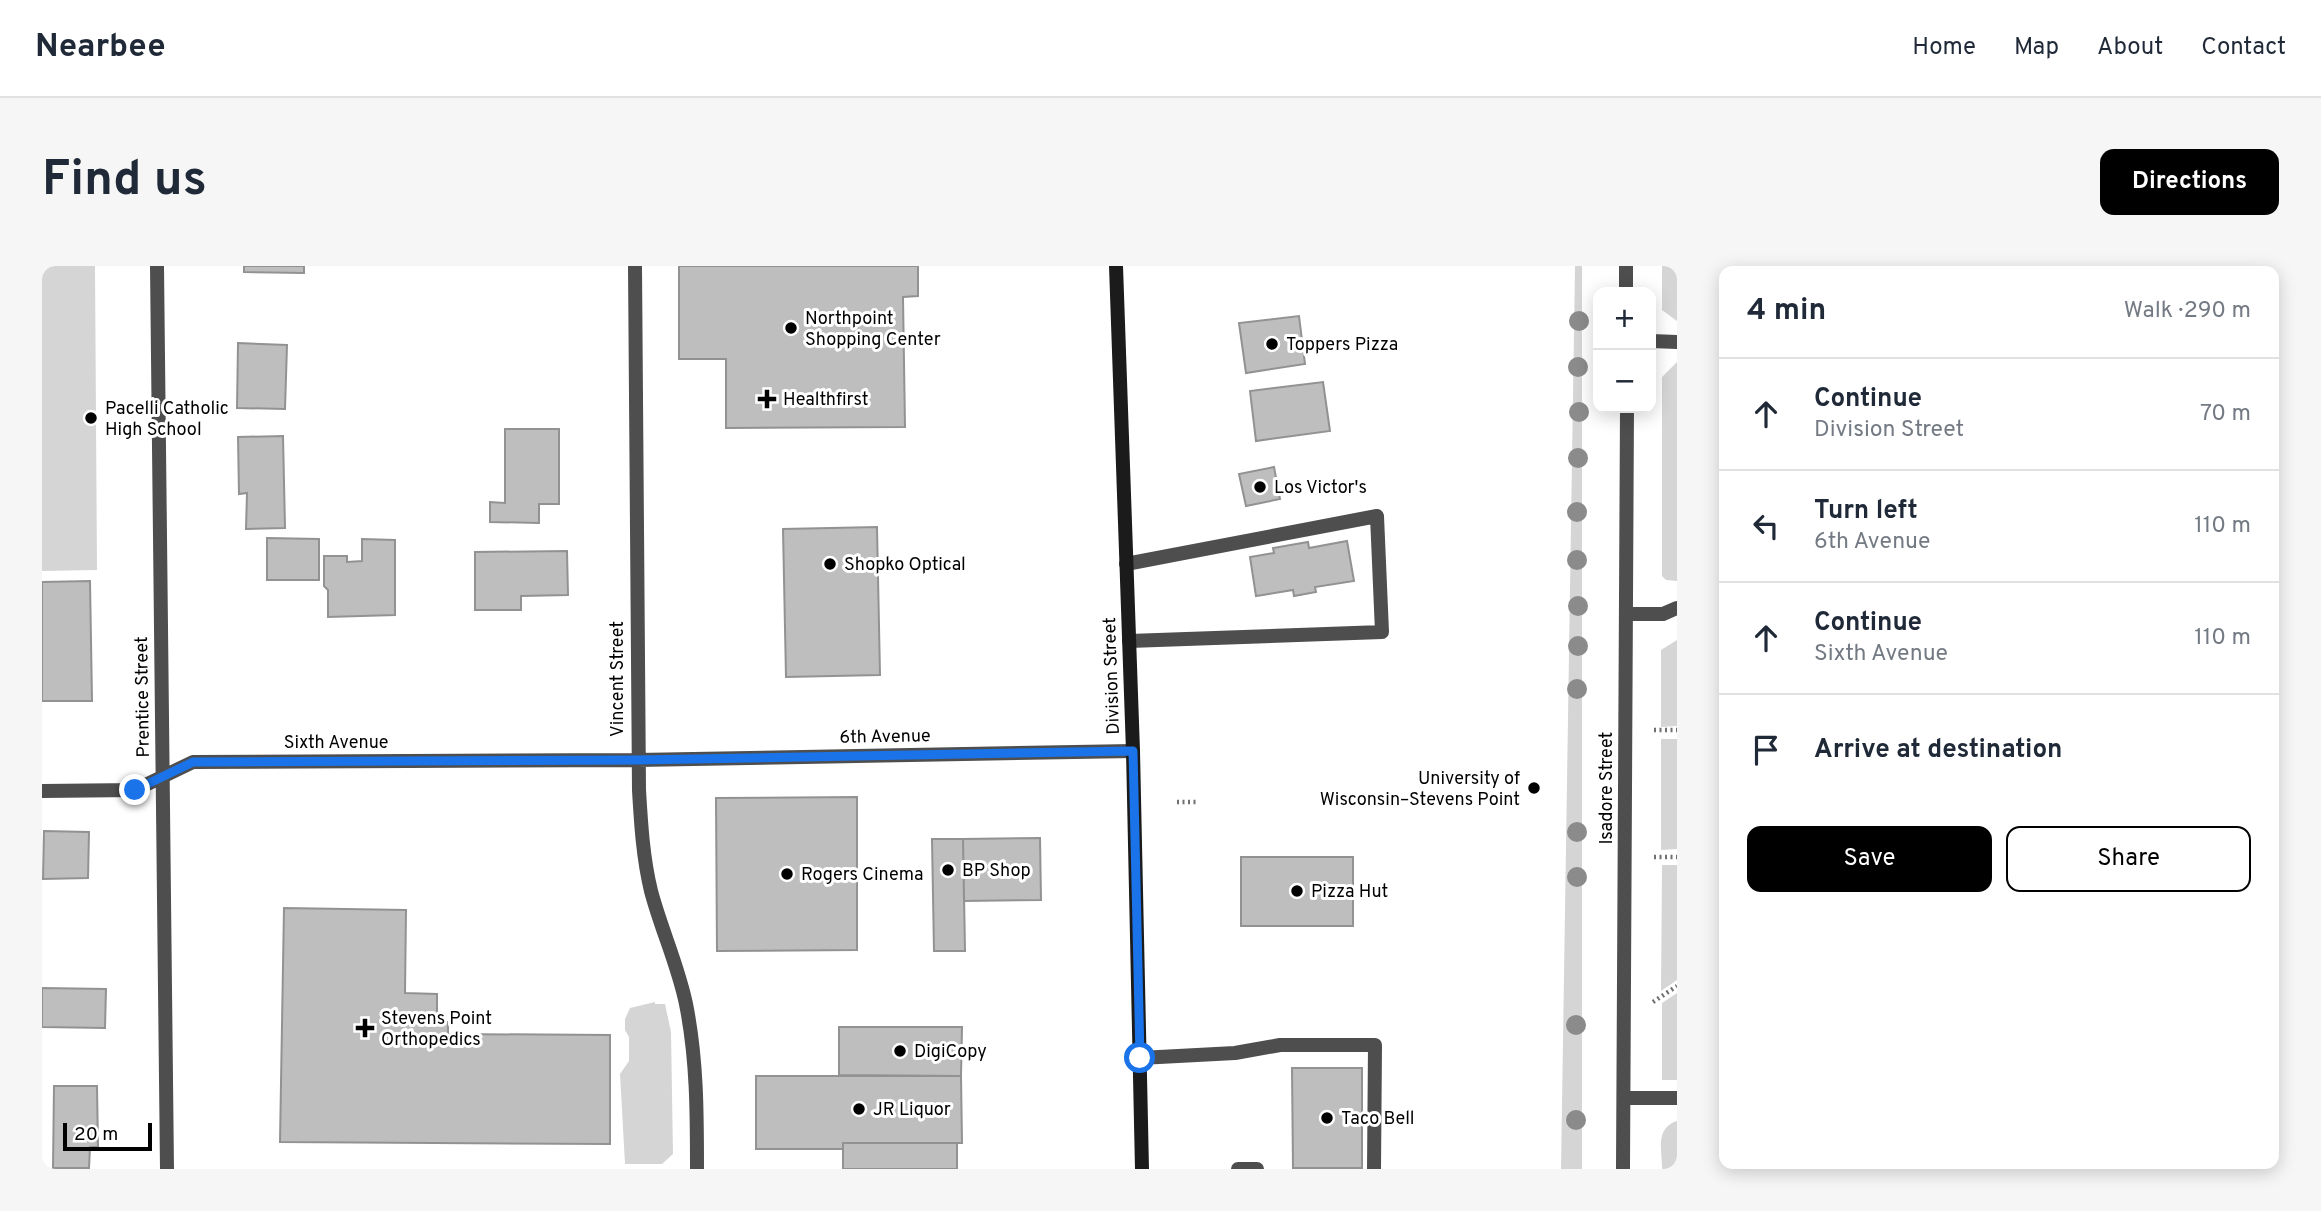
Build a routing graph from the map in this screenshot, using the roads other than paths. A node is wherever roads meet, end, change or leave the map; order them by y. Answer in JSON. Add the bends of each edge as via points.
{"nodes":[{"id":1,"x":157,"y":266,"type":"edge"},
{"id":2,"x":635,"y":266,"type":"edge"},
{"id":3,"x":1116,"y":266,"type":"edge"},
{"id":4,"x":1626,"y":266,"type":"edge"},
{"id":5,"x":1626,"y":287,"type":"edge"},
{"id":6,"x":1656,"y":341,"type":"edge"},
{"id":7,"x":1677,"y":342,"type":"edge"},
{"id":8,"x":1627,"y":413,"type":"edge"},
{"id":9,"x":1126,"y":564,"type":"junction"},
{"id":10,"x":1677,"y":608,"type":"edge"},
{"id":11,"x":1626,"y":614,"type":"junction"},
{"id":12,"x":1129,"y":641,"type":"junction"},
{"id":13,"x":1133,"y":751,"type":"junction"},
{"id":14,"x":637,"y":760,"type":"junction"},
{"id":15,"x":162,"y":775,"type":"junction"},
{"id":16,"x":42,"y":790,"type":"edge"},
{"id":17,"x":1140,"y":1058,"type":"junction"},
{"id":18,"x":1624,"y":1098,"type":"junction"},
{"id":19,"x":1677,"y":1098,"type":"edge"},
{"id":20,"x":167,"y":1169,"type":"edge"},
{"id":21,"x":697,"y":1169,"type":"edge"},
{"id":22,"x":1142,"y":1169,"type":"edge"},
{"id":23,"x":1238,"y":1169,"type":"edge"},
{"id":24,"x":1256,"y":1169,"type":"edge"},
{"id":25,"x":1374,"y":1169,"type":"edge"},
{"id":26,"x":1623,"y":1169,"type":"edge"}],
"edges":[{"from":1,"to":15,"type":"street","name":"Prentice Street"},
{"from":2,"to":14,"type":"street","name":"Vincent Street"},
{"from":3,"to":9,"type":"main road","name":"Division Street"},
{"from":4,"to":5,"type":"street"},
{"from":6,"to":7,"type":"street"},
{"from":8,"to":11,"type":"street","name":"Isadore Street"},
{"from":9,"to":12,"type":"main road","name":"Division Street"},
{"from":9,"to":12,"type":"street","via":[[1377,516],[1382,632]]},
{"from":10,"to":11,"type":"street","via":[[1663,614]]},
{"from":11,"to":18,"type":"street","name":"Isadore Street"},
{"from":12,"to":13,"type":"main road","name":"Division Street"},
{"from":13,"to":14,"type":"street","name":"6th Avenue"},
{"from":13,"to":17,"type":"main road","name":"Division Street"},
{"from":14,"to":15,"type":"street","name":"Sixth Avenue","via":[[193,762]]},
{"from":14,"to":21,"type":"street","name":"Vincent Street","via":[[651,889],[676,966],[692,1044]]},
{"from":15,"to":16,"type":"street","name":"Sixth Avenue","via":[[135,790]]},
{"from":15,"to":20,"type":"street","name":"Prentice Street"},
{"from":17,"to":22,"type":"main road","name":"Division Street"},
{"from":17,"to":25,"type":"street","via":[[1235,1053],[1280,1045],[1375,1045]]},
{"from":18,"to":19,"type":"street"},
{"from":18,"to":26,"type":"street","name":"Isadore Street"},
{"from":23,"to":24,"type":"street"}]}
